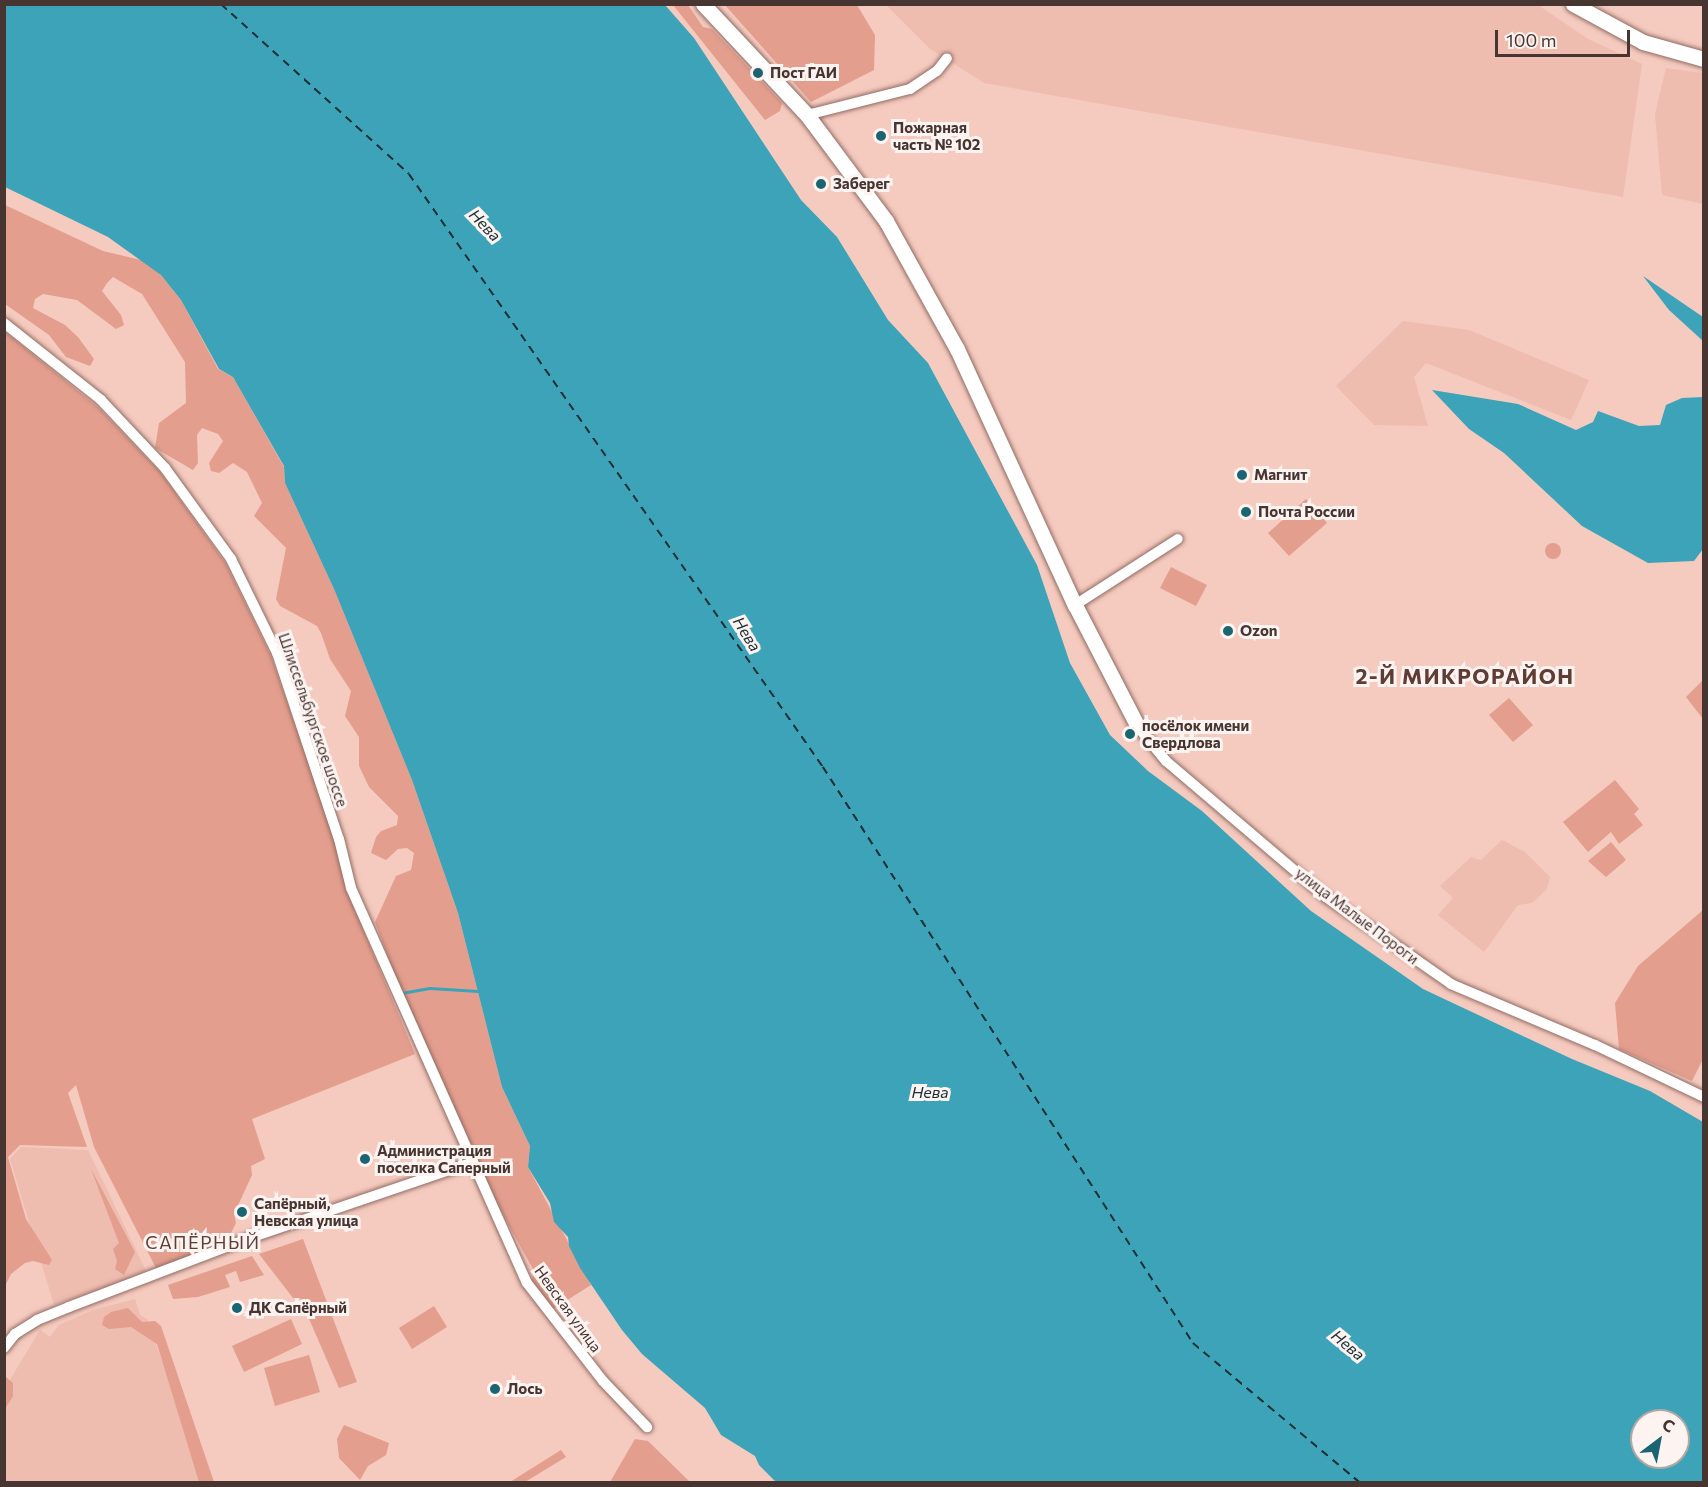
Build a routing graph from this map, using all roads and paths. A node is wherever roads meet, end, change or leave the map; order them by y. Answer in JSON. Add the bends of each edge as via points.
{"nodes":[{"id":1,"x":703,"y":4,"type":"edge"},
{"id":2,"x":1573,"y":4,"type":"edge"},
{"id":3,"x":947,"y":58,"type":"dead end"},
{"id":4,"x":1704,"y":59,"type":"edge"},
{"id":5,"x":807,"y":115,"type":"junction"},
{"id":6,"x":4,"y":323,"type":"edge"},
{"id":7,"x":1178,"y":539,"type":"dead end"},
{"id":8,"x":1075,"y":605,"type":"junction"},
{"id":9,"x":1138,"y":727,"type":"joint"},
{"id":10,"x":1704,"y":1097,"type":"edge"},
{"id":11,"x":473,"y":1162,"type":"junction"},
{"id":12,"x":4,"y":1328,"type":"edge"},
{"id":13,"x":15,"y":1334,"type":"junction"},
{"id":14,"x":4,"y":1348,"type":"edge"},
{"id":15,"x":646,"y":1426,"type":"dead end"}],
"edges":[{"from":1,"to":5,"type":"street","name":"улица Малые Пороги"},
{"from":2,"to":4,"type":"street","via":[[1643,42]]},
{"from":3,"to":5,"type":"street","via":[[937,71],[910,89]]},
{"from":5,"to":8,"type":"street","name":"улица Малые Пороги","via":[[886,222],[957,349]]},
{"from":6,"to":11,"type":"street","name":"Шлиссельбургское шоссе","via":[[101,400],[165,468],[231,559],[277,653],[339,839],[351,888]]},
{"from":7,"to":8,"type":"street"},
{"from":8,"to":9,"type":"street","name":"улица Малые Пороги"},
{"from":9,"to":10,"type":"street","name":"улица Малые Пороги","via":[[1166,761],[1326,897],[1451,984],[1595,1045]]},
{"from":11,"to":13,"type":"street","via":[[241,1242],[37,1320]]},
{"from":11,"to":15,"type":"street","name":"Невская улица","via":[[534,1292],[603,1381]]},
{"from":12,"to":13,"type":"street"},
{"from":13,"to":14,"type":"street"}]}
